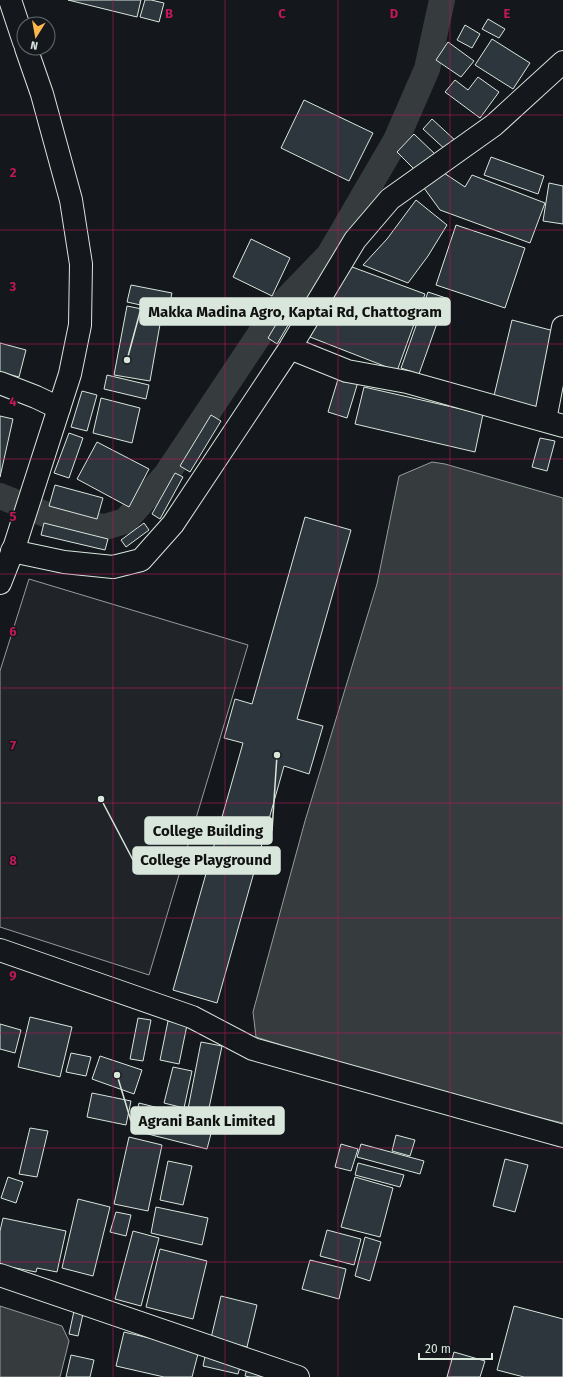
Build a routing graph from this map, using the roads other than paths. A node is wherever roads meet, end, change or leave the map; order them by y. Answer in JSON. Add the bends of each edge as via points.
{"nodes":[{"id":1,"x":10,"y":0,"type":"edge"},
{"id":2,"x":16,"y":18,"type":"edge"},
{"id":3,"x":29,"y":56,"type":"edge"},
{"id":4,"x":563,"y":62,"type":"edge"},
{"id":5,"x":563,"y":327,"type":"edge"},
{"id":6,"x":290,"y":348,"type":"junction"},
{"id":7,"x":0,"y":383,"type":"edge"},
{"id":8,"x":59,"y":408,"type":"junction"},
{"id":9,"x":554,"y":423,"type":"edge"},
{"id":10,"x":14,"y":548,"type":"junction"},
{"id":11,"x":0,"y":583,"type":"edge"},
{"id":12,"x":0,"y":950,"type":"edge"},
{"id":13,"x":563,"y":1136,"type":"edge"},
{"id":14,"x":0,"y":1275,"type":"edge"},
{"id":15,"x":298,"y":1377,"type":"edge"}],
"edges":[{"from":1,"to":2,"type":"street"},
{"from":3,"to":8,"type":"street","via":[[71,200],[81,264],[80,325],[70,374]]},
{"from":4,"to":6,"type":"street","via":[[494,126],[390,199],[355,240]]},
{"from":5,"to":9,"type":"street"},
{"from":6,"to":9,"type":"street","via":[[347,371],[407,382]]},
{"from":6,"to":10,"type":"street","via":[[173,524],[141,560],[114,567],[64,562]]},
{"from":7,"to":8,"type":"street","via":[[36,396]]},
{"from":8,"to":10,"type":"street"},
{"from":10,"to":11,"type":"street"},
{"from":12,"to":13,"type":"street","via":[[192,1017],[253,1049]]},
{"from":14,"to":15,"type":"street"}]}
